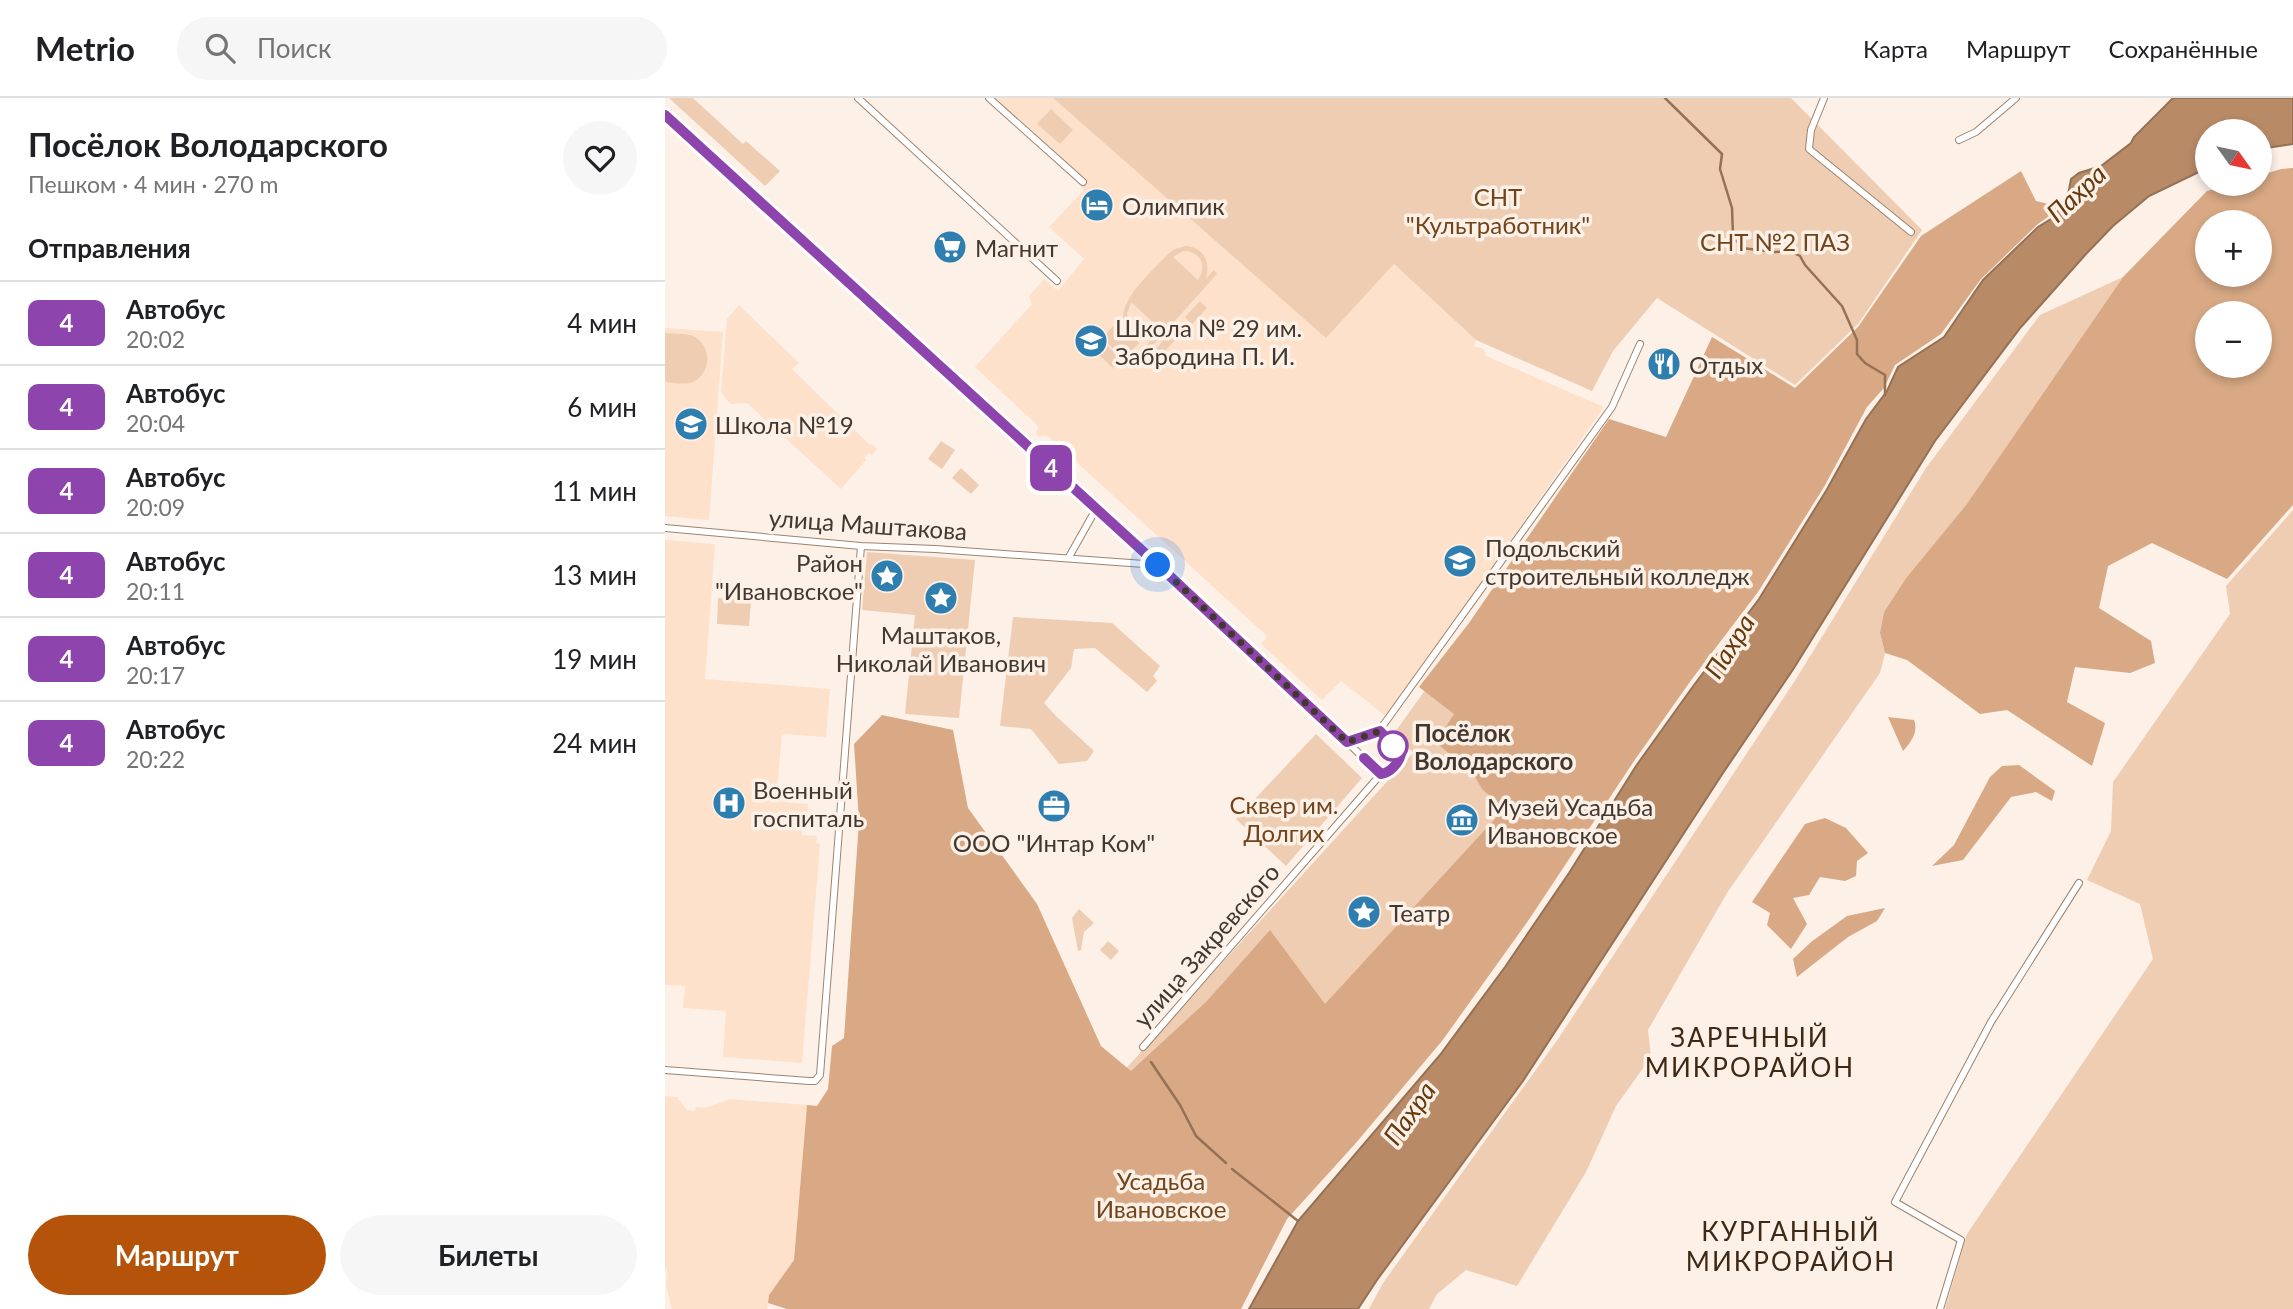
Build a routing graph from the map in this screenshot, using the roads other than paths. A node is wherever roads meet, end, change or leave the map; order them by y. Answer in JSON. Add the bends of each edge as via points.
{"nodes":[{"id":1,"x":858,"y":98,"type":"edge"},
{"id":2,"x":989,"y":98,"type":"edge"},
{"id":3,"x":1824,"y":98,"type":"edge"},
{"id":4,"x":2016,"y":98,"type":"edge"},
{"id":5,"x":665,"y":115,"type":"edge"},
{"id":6,"x":1959,"y":139,"type":"dead end"},
{"id":7,"x":1083,"y":182,"type":"dead end"},
{"id":8,"x":1911,"y":233,"type":"dead end"},
{"id":9,"x":1057,"y":281,"type":"dead end"},
{"id":10,"x":1640,"y":344,"type":"dead end"},
{"id":11,"x":1096,"y":509,"type":"junction"},
{"id":12,"x":665,"y":528,"type":"edge"},
{"id":13,"x":861,"y":546,"type":"junction"},
{"id":14,"x":1069,"y":557,"type":"junction"},
{"id":15,"x":1158,"y":565,"type":"junction"},
{"id":16,"x":1380,"y":731,"type":"junction"},
{"id":17,"x":1347,"y":742,"type":"junction"},
{"id":18,"x":1381,"y":774,"type":"junction"},
{"id":19,"x":2079,"y":883,"type":"dead end"},
{"id":20,"x":1143,"y":1047,"type":"dead end"},
{"id":21,"x":665,"y":1070,"type":"edge"},
{"id":22,"x":1940,"y":1309,"type":"edge"}],
"edges":[{"from":1,"to":9,"type":"street"},
{"from":2,"to":7,"type":"street"},
{"from":3,"to":8,"type":"street","via":[[1809,149]]},
{"from":4,"to":6,"type":"street","via":[[1976,132]]},
{"from":5,"to":11,"type":"street"},
{"from":10,"to":16,"type":"street","via":[[1612,407]]},
{"from":11,"to":14,"type":"street"},
{"from":11,"to":15,"type":"street"},
{"from":12,"to":13,"type":"street","name":"улица Маштакова"},
{"from":13,"to":14,"type":"street","name":"улица Маштакова"},
{"from":13,"to":21,"type":"street","via":[[820,1075],[809,1081]]},
{"from":14,"to":15,"type":"street","name":"улица Маштакова"},
{"from":15,"to":17,"type":"street"},
{"from":16,"to":17,"type":"street"},
{"from":16,"to":18,"type":"street","name":"улица Закревского","via":[[1401,754],[1387,774]]},
{"from":17,"to":18,"type":"street"},
{"from":18,"to":20,"type":"street","name":"улица Закревского"},
{"from":19,"to":22,"type":"street","via":[[1991,1022],[1895,1202],[1961,1240]]}]}
